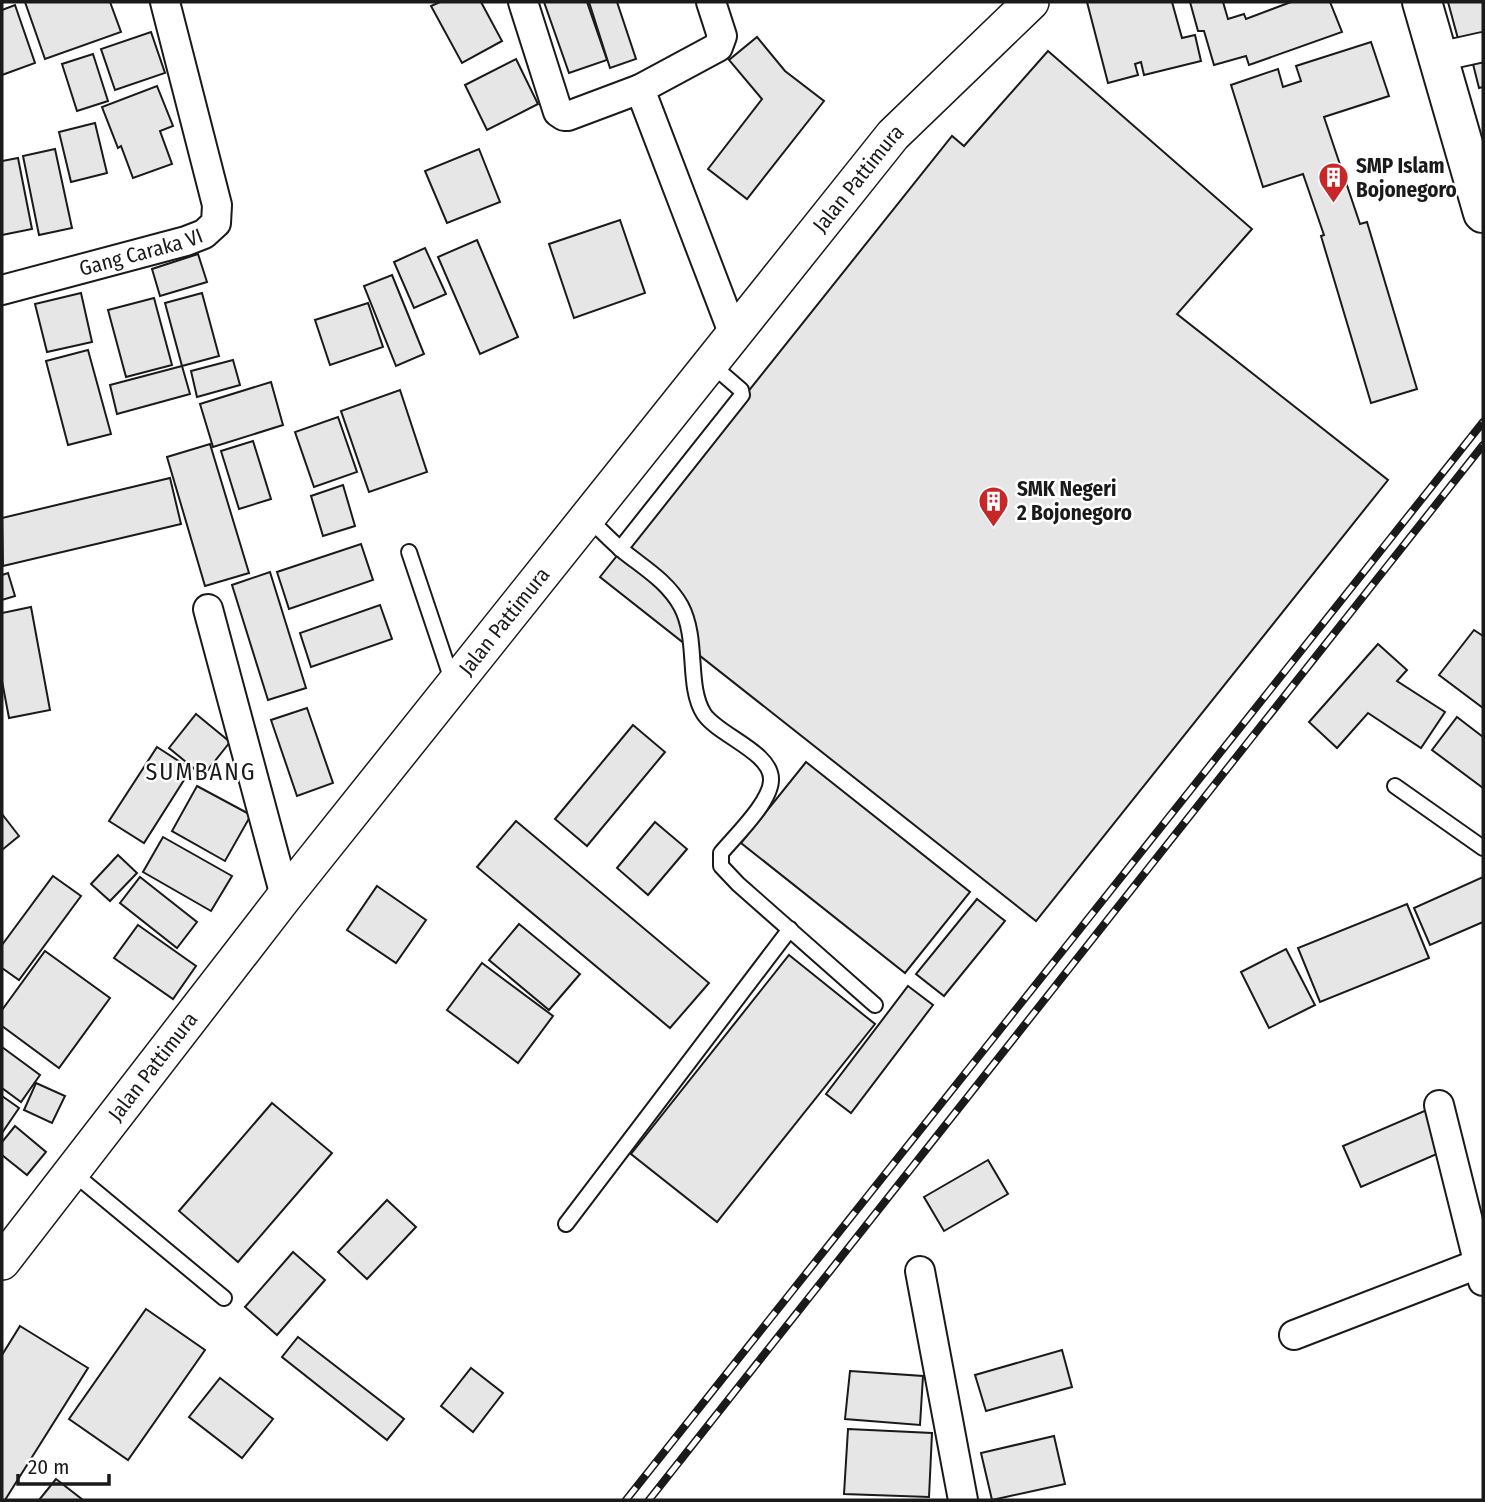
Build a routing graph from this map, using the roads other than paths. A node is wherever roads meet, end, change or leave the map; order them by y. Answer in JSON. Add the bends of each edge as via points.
{"nodes":[{"id":1,"x":164,"y":2,"type":"edge"},
{"id":2,"x":523,"y":2,"type":"edge"},
{"id":3,"x":711,"y":2,"type":"edge"},
{"id":4,"x":1031,"y":2,"type":"edge"},
{"id":5,"x":1422,"y":2,"type":"edge"},
{"id":6,"x":1483,"y":47,"type":"edge"},
{"id":7,"x":1438,"y":57,"type":"junction"},
{"id":8,"x":640,"y":89,"type":"junction"},
{"id":9,"x":1483,"y":212,"type":"edge"},
{"id":10,"x":2,"y":290,"type":"edge"},
{"id":11,"x":734,"y":335,"type":"junction"},
{"id":12,"x":711,"y":363,"type":"junction"},
{"id":13,"x":589,"y":517,"type":"junction"},
{"id":14,"x":620,"y":549,"type":"junction"},
{"id":15,"x":409,"y":552,"type":"dead end"},
{"id":16,"x":208,"y":609,"type":"dead end"},
{"id":17,"x":453,"y":684,"type":"junction"},
{"id":18,"x":1395,"y":786,"type":"dead end"},
{"id":19,"x":1483,"y":848,"type":"edge"},
{"id":20,"x":285,"y":896,"type":"junction"},
{"id":21,"x":790,"y":929,"type":"junction"},
{"id":22,"x":876,"y":1004,"type":"dead end"},
{"id":23,"x":1439,"y":1105,"type":"dead end"},
{"id":24,"x":72,"y":1172,"type":"junction"},
{"id":25,"x":566,"y":1224,"type":"dead end"},
{"id":26,"x":2,"y":1262,"type":"edge"},
{"id":27,"x":1482,"y":1268,"type":"edge"},
{"id":28,"x":920,"y":1271,"type":"dead end"},
{"id":29,"x":224,"y":1298,"type":"dead end"},
{"id":30,"x":1294,"y":1335,"type":"dead end"},
{"id":31,"x":963,"y":1500,"type":"edge"}],
"edges":[{"from":1,"to":10,"type":"street","name":"Gang Caraka VI","via":[[217,205],[216,223],[186,241]]},
{"from":2,"to":8,"type":"street","via":[[561,115]]},
{"from":3,"to":8,"type":"street","via":[[722,36],[718,47]]},
{"from":4,"to":11,"type":"street","name":"Jalan Pattimura","via":[[893,135]]},
{"from":5,"to":7,"type":"main road"},
{"from":6,"to":7,"type":"street"},
{"from":7,"to":9,"type":"main road"},
{"from":8,"to":11,"type":"street"},
{"from":11,"to":12,"type":"street","name":"Jalan Pattimura"},
{"from":12,"to":13,"type":"street","name":"Jalan Pattimura"},
{"from":12,"to":14,"type":"lane","via":[[742,395]]},
{"from":13,"to":14,"type":"lane"},
{"from":13,"to":17,"type":"street","name":"Jalan Pattimura"},
{"from":14,"to":21,"type":"lane","via":[[665,584],[681,607],[693,643],[696,697],[706,716],[763,761],[772,777],[769,794],[721,853],[721,866]]},
{"from":15,"to":17,"type":"lane"},
{"from":16,"to":20,"type":"street"},
{"from":17,"to":20,"type":"street","name":"Jalan Pattimura"},
{"from":18,"to":19,"type":"lane"},
{"from":20,"to":24,"type":"street","name":"Jalan Pattimura"},
{"from":21,"to":22,"type":"lane"},
{"from":21,"to":25,"type":"lane"},
{"from":23,"to":27,"type":"street"},
{"from":24,"to":26,"type":"street","name":"Jalan Pattimura"},
{"from":24,"to":29,"type":"lane"},
{"from":27,"to":30,"type":"street"},
{"from":28,"to":31,"type":"street"}]}
